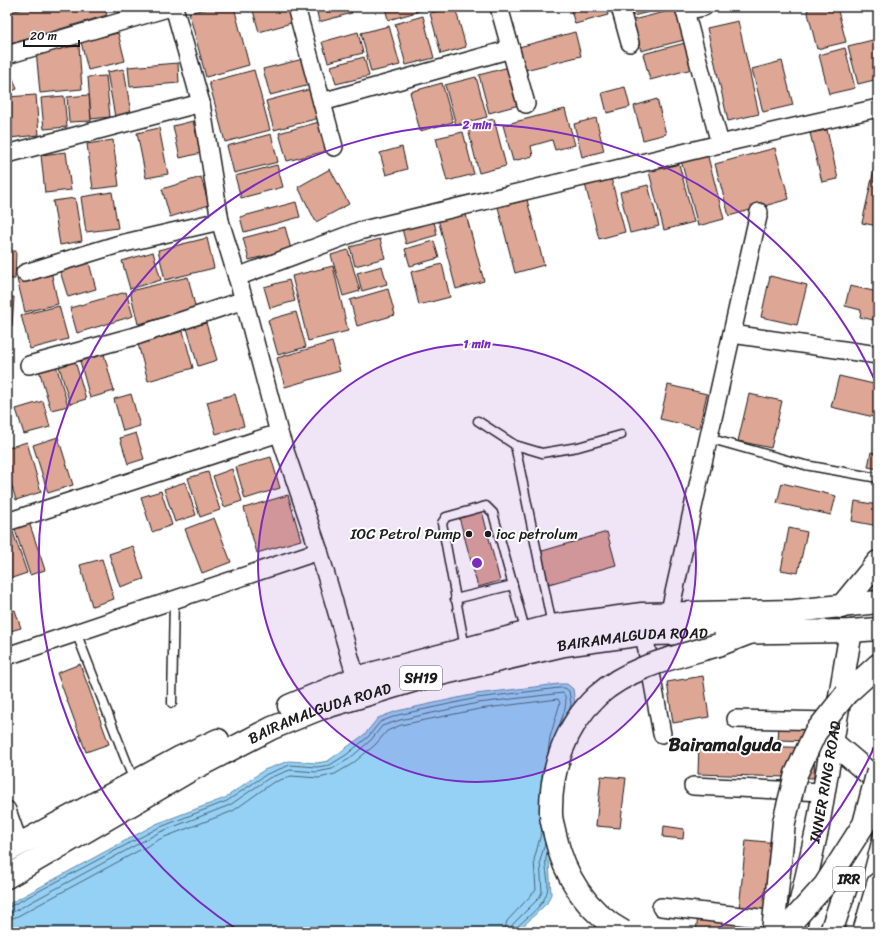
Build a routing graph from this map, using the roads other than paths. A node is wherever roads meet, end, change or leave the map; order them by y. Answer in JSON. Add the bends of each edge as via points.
{"nodes":[{"id":1,"x":173,"y":7,"type":"edge"},
{"id":2,"x":296,"y":7,"type":"edge"},
{"id":3,"x":499,"y":7,"type":"edge"},
{"id":4,"x":620,"y":7,"type":"edge"},
{"id":5,"x":704,"y":7,"type":"edge"},
{"id":6,"x":685,"y":9,"type":"edge"},
{"id":7,"x":630,"y":43,"type":"dead end"},
{"id":8,"x":511,"y":49,"type":"junction"},
{"id":9,"x":7,"y":55,"type":"edge"},
{"id":10,"x":322,"y":102,"type":"junction"},
{"id":11,"x":201,"y":103,"type":"junction"},
{"id":12,"x":526,"y":104,"type":"dead end"},
{"id":13,"x":878,"y":108,"type":"edge"},
{"id":14,"x":720,"y":144,"type":"junction"},
{"id":15,"x":334,"y":148,"type":"dead end"},
{"id":16,"x":7,"y":154,"type":"edge"},
{"id":17,"x":759,"y":212,"type":"dead end"},
{"id":18,"x":220,"y":221,"type":"junction"},
{"id":19,"x":25,"y":273,"type":"dead end"},
{"id":20,"x":237,"y":277,"type":"junction"},
{"id":21,"x":244,"y":300,"type":"junction"},
{"id":22,"x":732,"y":334,"type":"junction"},
{"id":23,"x":878,"y":355,"type":"edge"},
{"id":24,"x":29,"y":365,"type":"dead end"},
{"id":25,"x":478,"y":421,"type":"dead end"},
{"id":26,"x":279,"y":432,"type":"junction"},
{"id":27,"x":621,"y":435,"type":"dead end"},
{"id":28,"x":708,"y":438,"type":"junction"},
{"id":29,"x":515,"y":445,"type":"junction"},
{"id":30,"x":878,"y":478,"type":"edge"},
{"id":31,"x":7,"y":522,"type":"edge"},
{"id":32,"x":319,"y":551,"type":"junction"},
{"id":33,"x":878,"y":562,"type":"edge"},
{"id":34,"x":513,"y":585,"type":"junction"},
{"id":35,"x":455,"y":598,"type":"junction"},
{"id":36,"x":174,"y":599,"type":"junction"},
{"id":37,"x":878,"y":602,"type":"edge"},
{"id":38,"x":841,"y":607,"type":"junction"},
{"id":39,"x":669,"y":615,"type":"junction"},
{"id":40,"x":552,"y":626,"type":"junction"},
{"id":41,"x":878,"y":629,"type":"edge"},
{"id":42,"x":851,"y":631,"type":"junction"},
{"id":43,"x":76,"y":632,"type":"junction"},
{"id":44,"x":749,"y":633,"type":"junction"},
{"id":45,"x":526,"y":634,"type":"junction"},
{"id":46,"x":644,"y":634,"type":"junction"},
{"id":47,"x":475,"y":653,"type":"junction"},
{"id":48,"x":7,"y":656,"type":"edge"},
{"id":49,"x":878,"y":665,"type":"edge"},
{"id":50,"x":356,"y":678,"type":"junction"},
{"id":51,"x":172,"y":702,"type":"dead end"},
{"id":52,"x":736,"y":719,"type":"dead end"},
{"id":53,"x":836,"y":721,"type":"junction"},
{"id":54,"x":662,"y":734,"type":"dead end"},
{"id":55,"x":832,"y":742,"type":"junction"},
{"id":56,"x":878,"y":771,"type":"edge"},
{"id":57,"x":878,"y":781,"type":"edge"},
{"id":58,"x":134,"y":782,"type":"junction"},
{"id":59,"x":693,"y":786,"type":"dead end"},
{"id":60,"x":823,"y":792,"type":"junction"},
{"id":61,"x":7,"y":810,"type":"edge"},
{"id":62,"x":864,"y":824,"type":"junction"},
{"id":63,"x":13,"y":847,"type":"edge"},
{"id":64,"x":7,"y":877,"type":"edge"},
{"id":65,"x":878,"y":884,"type":"edge"},
{"id":66,"x":662,"y":907,"type":"dead end"},
{"id":67,"x":795,"y":927,"type":"edge"},
{"id":68,"x":624,"y":932,"type":"edge"},
{"id":69,"x":773,"y":932,"type":"edge"},
{"id":70,"x":831,"y":932,"type":"edge"},
{"id":71,"x":864,"y":932,"type":"edge"}],
"edges":[{"from":1,"to":9,"type":"street"},
{"from":1,"to":11,"type":"street"},
{"from":2,"to":10,"type":"street"},
{"from":3,"to":8,"type":"street"},
{"from":4,"to":7,"type":"street"},
{"from":5,"to":6,"type":"street"},
{"from":6,"to":14,"type":"street"},
{"from":8,"to":10,"type":"street"},
{"from":8,"to":12,"type":"street"},
{"from":10,"to":15,"type":"street"},
{"from":11,"to":16,"type":"street"},
{"from":11,"to":18,"type":"street"},
{"from":13,"to":14,"type":"street"},
{"from":14,"to":20,"type":"street","via":[[359,231]]},
{"from":17,"to":22,"type":"street"},
{"from":18,"to":19,"type":"street","via":[[116,246]]},
{"from":18,"to":20,"type":"street"},
{"from":20,"to":21,"type":"street"},
{"from":21,"to":24,"type":"street","via":[[139,335]]},
{"from":21,"to":26,"type":"street"},
{"from":22,"to":23,"type":"street"},
{"from":22,"to":28,"type":"street"},
{"from":25,"to":29,"type":"lane"},
{"from":26,"to":31,"type":"street"},
{"from":26,"to":32,"type":"street"},
{"from":27,"to":29,"type":"lane","via":[[578,447],[542,453]]},
{"from":28,"to":30,"type":"lane","via":[[805,465]]},
{"from":28,"to":39,"type":"street"},
{"from":29,"to":40,"type":"lane"},
{"from":32,"to":36,"type":"street"},
{"from":32,"to":50,"type":"street"},
{"from":33,"to":38,"type":"main road"},
{"from":34,"to":35,"type":"lane"},
{"from":34,"to":35,"type":"lane","via":[[493,513],[486,506],[446,517],[442,523]]},
{"from":34,"to":45,"type":"lane"},
{"from":35,"to":47,"type":"lane"},
{"from":36,"to":43,"type":"street"},
{"from":36,"to":51,"type":"lane"},
{"from":37,"to":38,"type":"main road","name":"BAIRAMALGUDA ROAD","number":"SH19"},
{"from":38,"to":39,"type":"main road","name":"BAIRAMALGUDA ROAD","number":"SH19"},
{"from":39,"to":40,"type":"main road","name":"BAIRAMALGUDA ROAD","number":"SH19","via":[[642,614]]},
{"from":40,"to":45,"type":"main road","name":"BAIRAMALGUDA ROAD","number":"SH19"},
{"from":41,"to":42,"type":"main road","name":"BAIRAMALGUDA ROAD","number":"SH19"},
{"from":42,"to":44,"type":"main road","name":"BAIRAMALGUDA ROAD","number":"SH19"},
{"from":42,"to":53,"type":"main road","name":"INNER RING ROAD"},
{"from":43,"to":48,"type":"street"},
{"from":43,"to":58,"type":"lane"},
{"from":44,"to":46,"type":"main road","name":"BAIRAMALGUDA ROAD","number":"SH19"},
{"from":44,"to":68,"type":"main road","bridge":true,"via":[[633,672],[597,696],[570,729],[555,771],[551,815],[560,858],[581,897]]},
{"from":45,"to":47,"type":"main road","name":"BAIRAMALGUDA ROAD","number":"SH19"},
{"from":46,"to":47,"type":"main road","name":"BAIRAMALGUDA ROAD","number":"SH19"},
{"from":46,"to":54,"type":"street"},
{"from":47,"to":50,"type":"main road","name":"BAIRAMALGUDA ROAD","number":"SH19"},
{"from":47,"to":64,"type":"main road","name":"BAIRAMALGUDA ROAD","number":"SH19","via":[[419,679],[319,709],[272,728],[189,771]]},
{"from":49,"to":69,"type":"main road","bridge":true,"via":[[846,694],[816,733],[796,774],[784,822]]},
{"from":50,"to":58,"type":"main road","name":"BAIRAMALGUDA ROAD","number":"SH19","via":[[181,757]]},
{"from":52,"to":53,"type":"street"},
{"from":53,"to":55,"type":"main road","name":"INNER RING ROAD"},
{"from":55,"to":57,"type":"main road"},
{"from":55,"to":60,"type":"main road","name":"INNER RING ROAD"},
{"from":56,"to":62,"type":"main road","number":"IRR","bridge":true},
{"from":58,"to":63,"type":"main road","name":"BAIRAMALGUDA ROAD","number":"SH19"},
{"from":59,"to":60,"type":"street"},
{"from":60,"to":67,"type":"main road","name":"INNER RING ROAD","via":[[818,826]]},
{"from":61,"to":63,"type":"street"},
{"from":62,"to":69,"type":"main road","bridge":true,"via":[[825,885],[788,926]]},
{"from":62,"to":70,"type":"main road","number":"IRR"},
{"from":65,"to":71,"type":"main road","number":"IRR"},
{"from":66,"to":67,"type":"street"}]}
